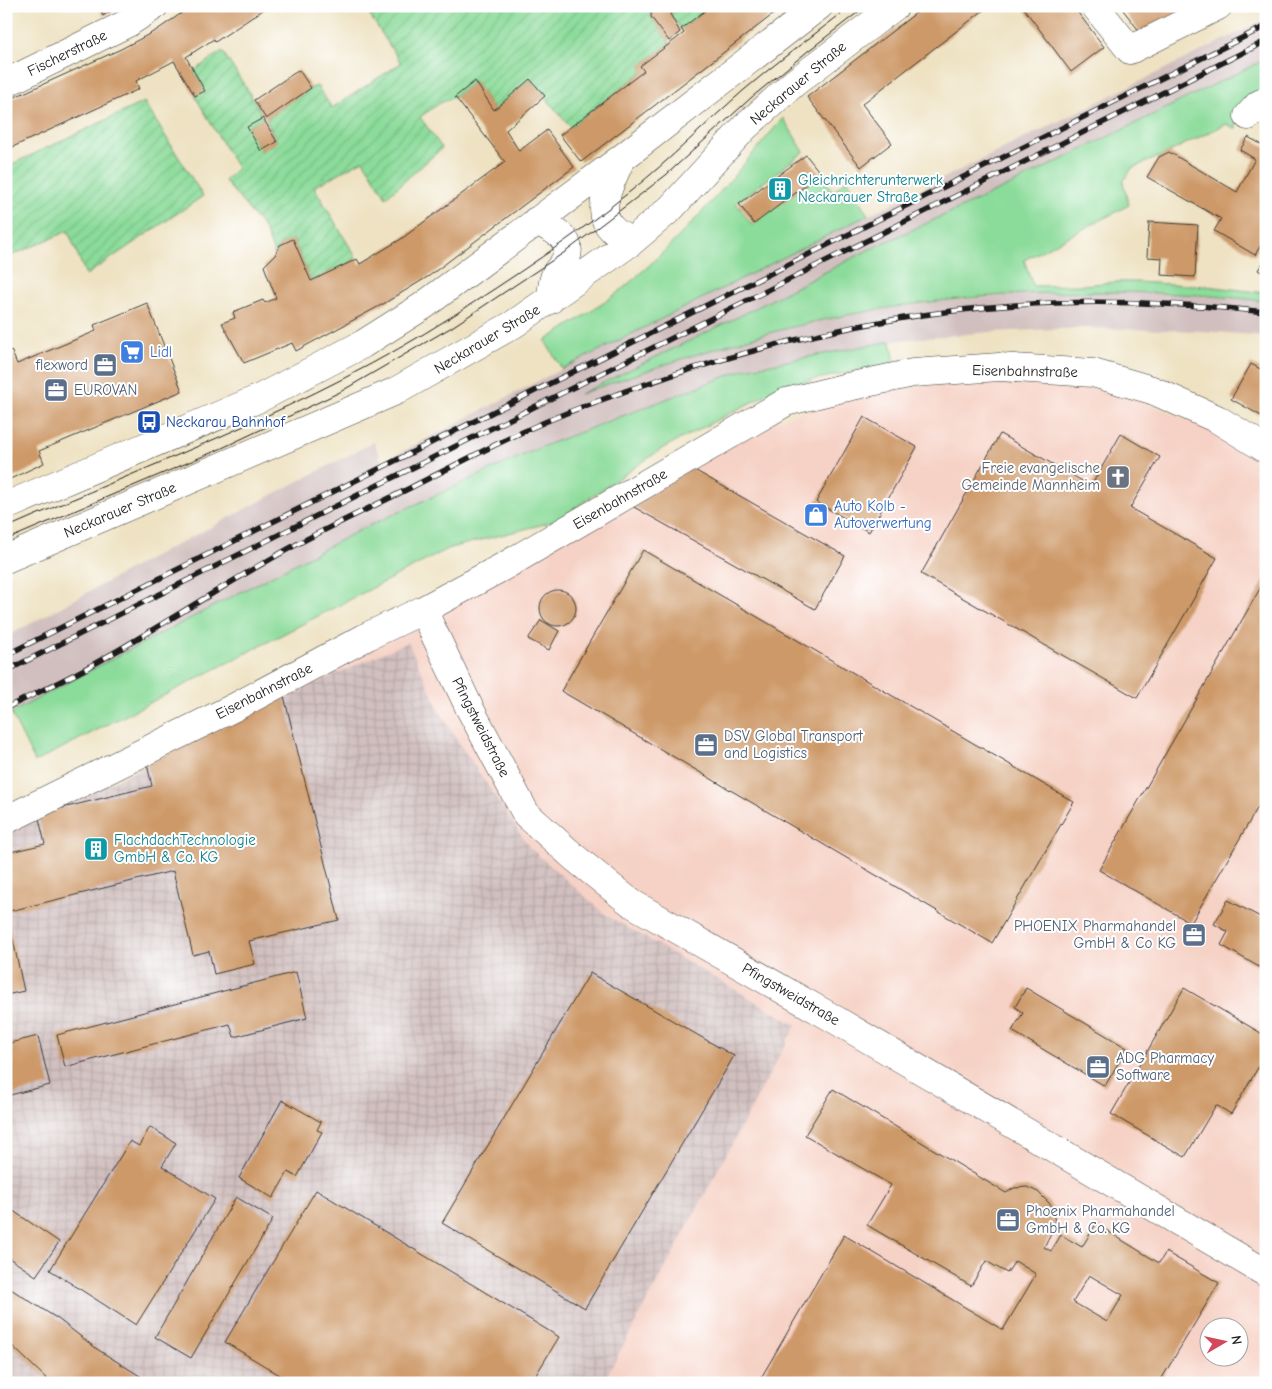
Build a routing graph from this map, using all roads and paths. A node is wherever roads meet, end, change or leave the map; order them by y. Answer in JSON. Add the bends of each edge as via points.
{"nodes":[{"id":1,"x":154,"y":6,"type":"edge"},
{"id":2,"x":819,"y":6,"type":"edge"},
{"id":3,"x":895,"y":6,"type":"edge"},
{"id":4,"x":1095,"y":6,"type":"edge"},
{"id":5,"x":1218,"y":6,"type":"edge"},
{"id":6,"x":6,"y":83,"type":"edge"},
{"id":7,"x":622,"y":158,"type":"junction"},
{"id":8,"x":536,"y":221,"type":"junction"},
{"id":9,"x":631,"y":242,"type":"junction"},
{"id":10,"x":550,"y":300,"type":"junction"},
{"id":11,"x":1266,"y":449,"type":"edge"},
{"id":12,"x":6,"y":506,"type":"edge"},
{"id":13,"x":6,"y":559,"type":"edge"},
{"id":14,"x":423,"y":610,"type":"junction"},
{"id":15,"x":6,"y":820,"type":"edge"},
{"id":16,"x":1266,"y":1273,"type":"edge"}],
"edges":[{"from":1,"to":6,"type":"street","name":"Fischerstraße"},
{"from":2,"to":7,"type":"street"},
{"from":3,"to":9,"type":"street","name":"Neckarauer Straße","via":[[794,83],[745,127],[671,208]]},
{"from":4,"to":5,"type":"street","via":[[1130,50]]},
{"from":7,"to":8,"type":"street"},
{"from":7,"to":9,"type":"street","via":[[604,202],[604,217],[611,228]]},
{"from":8,"to":10,"type":"street","via":[[561,235],[568,250],[564,264],[556,274]]},
{"from":8,"to":12,"type":"street","via":[[414,312],[310,374]]},
{"from":9,"to":10,"type":"street","name":"Neckarauer Straße"},
{"from":10,"to":13,"type":"street","name":"Neckarauer Straße","via":[[396,391]]},
{"from":11,"to":14,"type":"street","name":"Eisenbahnstraße","via":[[1217,419],[1152,390],[1093,373],[999,367],[912,373],[786,402]]},
{"from":14,"to":15,"type":"street","name":"Eisenbahnstraße"},
{"from":14,"to":16,"type":"street","name":"Pfingstweidstraße","via":[[470,709],[526,814],[626,898]]}]}
